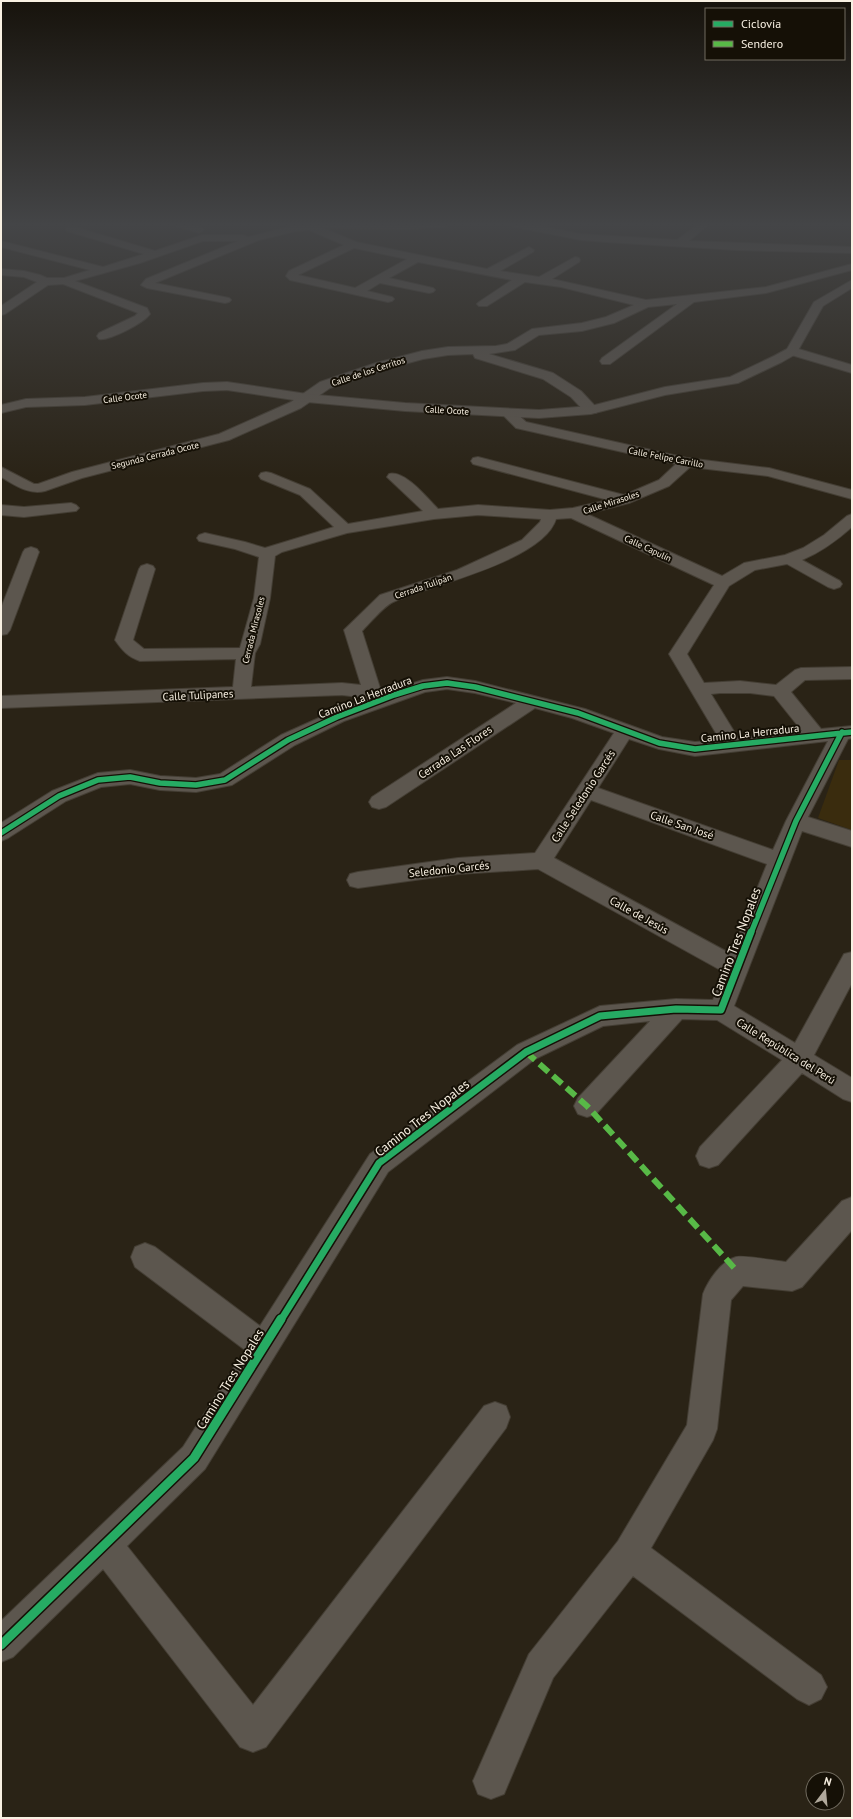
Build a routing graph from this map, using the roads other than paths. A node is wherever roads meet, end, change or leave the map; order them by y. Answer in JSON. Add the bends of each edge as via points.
{"nodes":[{"id":1,"x":137,"y":309,"type":"edge"},
{"id":2,"x":635,"y":309,"type":"edge"},
{"id":3,"x":678,"y":309,"type":"edge"},
{"id":4,"x":815,"y":309,"type":"edge"},
{"id":5,"x":103,"y":336,"type":"dead end"},
{"id":6,"x":466,"y":351,"type":"junction"},
{"id":7,"x":792,"y":351,"type":"junction"},
{"id":8,"x":606,"y":361,"type":"dead end"},
{"id":9,"x":852,"y":369,"type":"edge"},
{"id":10,"x":307,"y":398,"type":"junction"},
{"id":11,"x":1,"y":409,"type":"edge"},
{"id":12,"x":591,"y":410,"type":"junction"},
{"id":13,"x":508,"y":413,"type":"junction"},
{"id":14,"x":478,"y":460,"type":"dead end"},
{"id":15,"x":687,"y":462,"type":"junction"},
{"id":16,"x":1,"y":471,"type":"edge"},
{"id":17,"x":266,"y":476,"type":"dead end"},
{"id":18,"x":394,"y":476,"type":"dead end"},
{"id":19,"x":852,"y":495,"type":"edge"},
{"id":20,"x":624,"y":500,"type":"junction"},
{"id":21,"x":71,"y":508,"type":"dead end"},
{"id":22,"x":1,"y":510,"type":"edge"},
{"id":23,"x":434,"y":514,"type":"junction"},
{"id":24,"x":573,"y":514,"type":"junction"},
{"id":25,"x":550,"y":515,"type":"junction"},
{"id":26,"x":852,"y":519,"type":"edge"},
{"id":27,"x":345,"y":529,"type":"junction"},
{"id":28,"x":206,"y":538,"type":"dead end"},
{"id":29,"x":32,"y":552,"type":"dead end"},
{"id":30,"x":267,"y":554,"type":"junction"},
{"id":31,"x":790,"y":559,"type":"junction"},
{"id":32,"x":147,"y":569,"type":"dead end"},
{"id":33,"x":723,"y":583,"type":"junction"},
{"id":34,"x":834,"y":584,"type":"dead end"},
{"id":35,"x":1,"y":630,"type":"edge"},
{"id":36,"x":246,"y":652,"type":"junction"},
{"id":37,"x":852,"y":673,"type":"edge"},
{"id":38,"x":699,"y":689,"type":"junction"},
{"id":39,"x":780,"y":691,"type":"junction"},
{"id":40,"x":241,"y":693,"type":"junction"},
{"id":41,"x":372,"y":693,"type":"junction"},
{"id":42,"x":394,"y":695,"type":"junction"},
{"id":43,"x":532,"y":701,"type":"junction"},
{"id":44,"x":1,"y":702,"type":"edge"},
{"id":45,"x":625,"y":731,"type":"junction"},
{"id":46,"x":847,"y":732,"type":"edge"},
{"id":47,"x":816,"y":735,"type":"junction"},
{"id":48,"x":733,"y":746,"type":"junction"},
{"id":49,"x":586,"y":791,"type":"junction"},
{"id":50,"x":379,"y":802,"type":"dead end"},
{"id":51,"x":796,"y":821,"type":"junction"},
{"id":52,"x":1,"y":834,"type":"edge"},
{"id":53,"x":852,"y":839,"type":"edge"},
{"id":54,"x":779,"y":860,"type":"junction"},
{"id":55,"x":541,"y":861,"type":"junction"},
{"id":56,"x":358,"y":880,"type":"dead end"},
{"id":57,"x":852,"y":961,"type":"edge"},
{"id":58,"x":737,"y":968,"type":"junction"},
{"id":59,"x":676,"y":1009,"type":"junction"},
{"id":60,"x":721,"y":1010,"type":"junction"},
{"id":61,"x":799,"y":1059,"type":"junction"},
{"id":62,"x":852,"y":1090,"type":"edge"},
{"id":63,"x":587,"y":1106,"type":"dead end"},
{"id":64,"x":709,"y":1156,"type":"dead end"},
{"id":65,"x":852,"y":1210,"type":"edge"},
{"id":66,"x":145,"y":1257,"type":"dead end"},
{"id":67,"x":264,"y":1347,"type":"junction"},
{"id":68,"x":495,"y":1417,"type":"dead end"},
{"id":69,"x":106,"y":1544,"type":"junction"},
{"id":70,"x":630,"y":1553,"type":"junction"},
{"id":71,"x":1,"y":1645,"type":"edge"},
{"id":72,"x":809,"y":1687,"type":"dead end"},
{"id":73,"x":491,"y":1781,"type":"dead end"}],
"edges":[{"from":1,"to":5,"type":"street","via":[[144,314],[139,319]]},
{"from":2,"to":6,"type":"street","name":"Calle de los Cerritos","via":[[610,320],[582,327],[536,332],[511,348]]},
{"from":3,"to":8,"type":"street"},
{"from":4,"to":7,"type":"street"},
{"from":6,"to":10,"type":"street","name":"Calle de los Cerritos","via":[[422,355],[381,366],[337,380],[316,390]]},
{"from":6,"to":12,"type":"street","via":[[548,376],[576,394]]},
{"from":7,"to":9,"type":"street"},
{"from":7,"to":12,"type":"street","name":"Calle Ocote","via":[[734,380],[665,391]]},
{"from":10,"to":11,"type":"street","name":"Calle Ocote","via":[[227,386],[85,402],[26,403]]},
{"from":10,"to":13,"type":"street","name":"Calle Ocote"},
{"from":10,"to":16,"type":"street","name":"Segunda Cerrada Ocote","via":[[224,437],[40,488],[31,488]]},
{"from":12,"to":13,"type":"street","name":"Calle Ocote","via":[[564,413]]},
{"from":13,"to":15,"type":"street","name":"Calle Felipe Carrillo","via":[[521,425]]},
{"from":14,"to":20,"type":"street"},
{"from":15,"to":19,"type":"street","name":"Calle Felipe Carrillo","via":[[769,472]]},
{"from":15,"to":20,"type":"street","name":"Calle Mirasoles","via":[[664,483]]},
{"from":17,"to":27,"type":"street","via":[[305,492]]},
{"from":18,"to":23,"type":"street","via":[[407,485]]},
{"from":20,"to":24,"type":"street","name":"Calle Mirasoles"},
{"from":21,"to":22,"type":"street","via":[[24,512]]},
{"from":23,"to":25,"type":"street","via":[[478,510]]},
{"from":23,"to":27,"type":"street"},
{"from":24,"to":25,"type":"street","name":"Calle Mirasoles"},
{"from":24,"to":33,"type":"street","name":"Calle Capulín"},
{"from":25,"to":41,"type":"street","name":"Cerrada Tulipán","via":[[547,524],[528,543],[463,573],[386,599],[353,630]]},
{"from":26,"to":31,"type":"street","via":[[830,538]]},
{"from":27,"to":30,"type":"street","via":[[276,549]]},
{"from":28,"to":30,"type":"street"},
{"from":29,"to":35,"type":"street"},
{"from":30,"to":36,"type":"street","name":"Cerrada Mirasoles","via":[[262,598],[251,644]]},
{"from":31,"to":33,"type":"street","via":[[750,566]]},
{"from":31,"to":34,"type":"street"},
{"from":32,"to":36,"type":"street","via":[[124,640],[131,649],[140,655]]},
{"from":33,"to":38,"type":"street","via":[[678,654]]},
{"from":36,"to":40,"type":"street","name":"Cerrada Mirasoles"},
{"from":37,"to":39,"type":"street","via":[[801,674]]},
{"from":38,"to":39,"type":"street","via":[[749,686]]},
{"from":38,"to":48,"type":"street"},
{"from":39,"to":47,"type":"street"},
{"from":40,"to":41,"type":"street","name":"Calle Tulipanes","via":[[342,689]]},
{"from":40,"to":44,"type":"street","name":"Calle Tulipanes"},
{"from":41,"to":42,"type":"street","name":"Calle Tulipanes"},
{"from":42,"to":43,"type":"street","name":"Camino La Herradura","via":[[424,686],[447,683]]},
{"from":42,"to":52,"type":"street","name":"Camino La Herradura","via":[[337,717],[288,740],[225,780],[196,785],[160,783],[130,777],[98,780],[59,796]]},
{"from":43,"to":45,"type":"street","name":"Camino La Herradura","via":[[578,713]]},
{"from":43,"to":50,"type":"street","name":"Cerrada Las Flores"},
{"from":45,"to":48,"type":"street","name":"Camino La Herradura","via":[[659,743],[695,749]]},
{"from":45,"to":49,"type":"street","name":"Calle Seledonio Garcés"},
{"from":46,"to":47,"type":"street","name":"Camino La Herradura"},
{"from":46,"to":51,"type":"street","name":"Camino Tres Nopales"},
{"from":47,"to":48,"type":"street","name":"Camino La Herradura"},
{"from":49,"to":54,"type":"street","name":"Calle San José"},
{"from":49,"to":55,"type":"street","name":"Calle Seledonio Garcés"},
{"from":51,"to":53,"type":"street"},
{"from":51,"to":54,"type":"street","name":"Camino Tres Nopales"},
{"from":54,"to":58,"type":"street","name":"Camino Tres Nopales"},
{"from":55,"to":56,"type":"street","name":"Seledonio Garcés","via":[[458,866]]},
{"from":55,"to":58,"type":"street","name":"Calle de Jesús"},
{"from":57,"to":61,"type":"street"},
{"from":58,"to":60,"type":"street","name":"Camino Tres Nopales"},
{"from":59,"to":60,"type":"street","name":"Camino Tres Nopales"},
{"from":59,"to":63,"type":"street"},
{"from":59,"to":67,"type":"street","name":"Camino Tres Nopales","via":[[600,1016],[526,1052],[379,1163]]},
{"from":60,"to":61,"type":"street","name":"Calle República del Perú"},
{"from":61,"to":62,"type":"street","name":"Calle República del Perú"},
{"from":61,"to":64,"type":"street"},
{"from":65,"to":70,"type":"street","via":[[792,1277],[737,1271],[717,1294],[702,1429]]},
{"from":66,"to":67,"type":"street"},
{"from":67,"to":69,"type":"street","name":"Camino Tres Nopales","via":[[194,1458]]},
{"from":68,"to":69,"type":"street","via":[[253,1734]]},
{"from":69,"to":71,"type":"street","name":"Camino Tres Nopales"},
{"from":70,"to":72,"type":"street"},
{"from":70,"to":73,"type":"street","via":[[541,1666]]}]}
